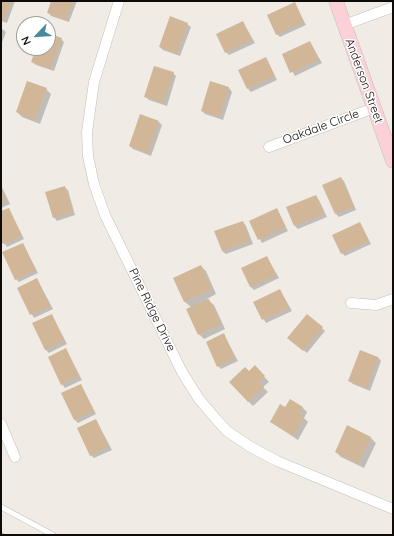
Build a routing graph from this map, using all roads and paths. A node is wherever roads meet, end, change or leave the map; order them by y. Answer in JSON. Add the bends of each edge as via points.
{"nodes":[{"id":1,"x":119,"y":1,"type":"edge"},
{"id":2,"x":336,"y":1,"type":"edge"},
{"id":3,"x":393,"y":7,"type":"edge"},
{"id":4,"x":344,"y":25,"type":"junction"},
{"id":5,"x":374,"y":108,"type":"junction"},
{"id":6,"x":269,"y":147,"type":"dead end"},
{"id":7,"x":393,"y":161,"type":"edge"},
{"id":8,"x":393,"y":299,"type":"edge"},
{"id":9,"x":351,"y":303,"type":"dead end"},
{"id":10,"x":1,"y":424,"type":"edge"},
{"id":11,"x":15,"y":456,"type":"dead end"},
{"id":12,"x":1,"y":507,"type":"edge"},
{"id":13,"x":393,"y":508,"type":"edge"},
{"id":14,"x":53,"y":535,"type":"edge"}],
"edges":[{"from":1,"to":13,"type":"street","name":"Pine Ridge Drive","via":[[94,82],[87,132],[88,156],[105,215],[182,372],[199,399],[216,419],[249,446],[277,461]]},
{"from":2,"to":4,"type":"street","name":"Anderson Street"},
{"from":3,"to":4,"type":"street"},
{"from":4,"to":5,"type":"street","name":"Anderson Street"},
{"from":5,"to":6,"type":"street","name":"Oakdale Circle"},
{"from":5,"to":7,"type":"street","name":"Anderson Street"},
{"from":8,"to":9,"type":"street","via":[[376,305]]},
{"from":10,"to":11,"type":"street"},
{"from":12,"to":14,"type":"lane"}]}
